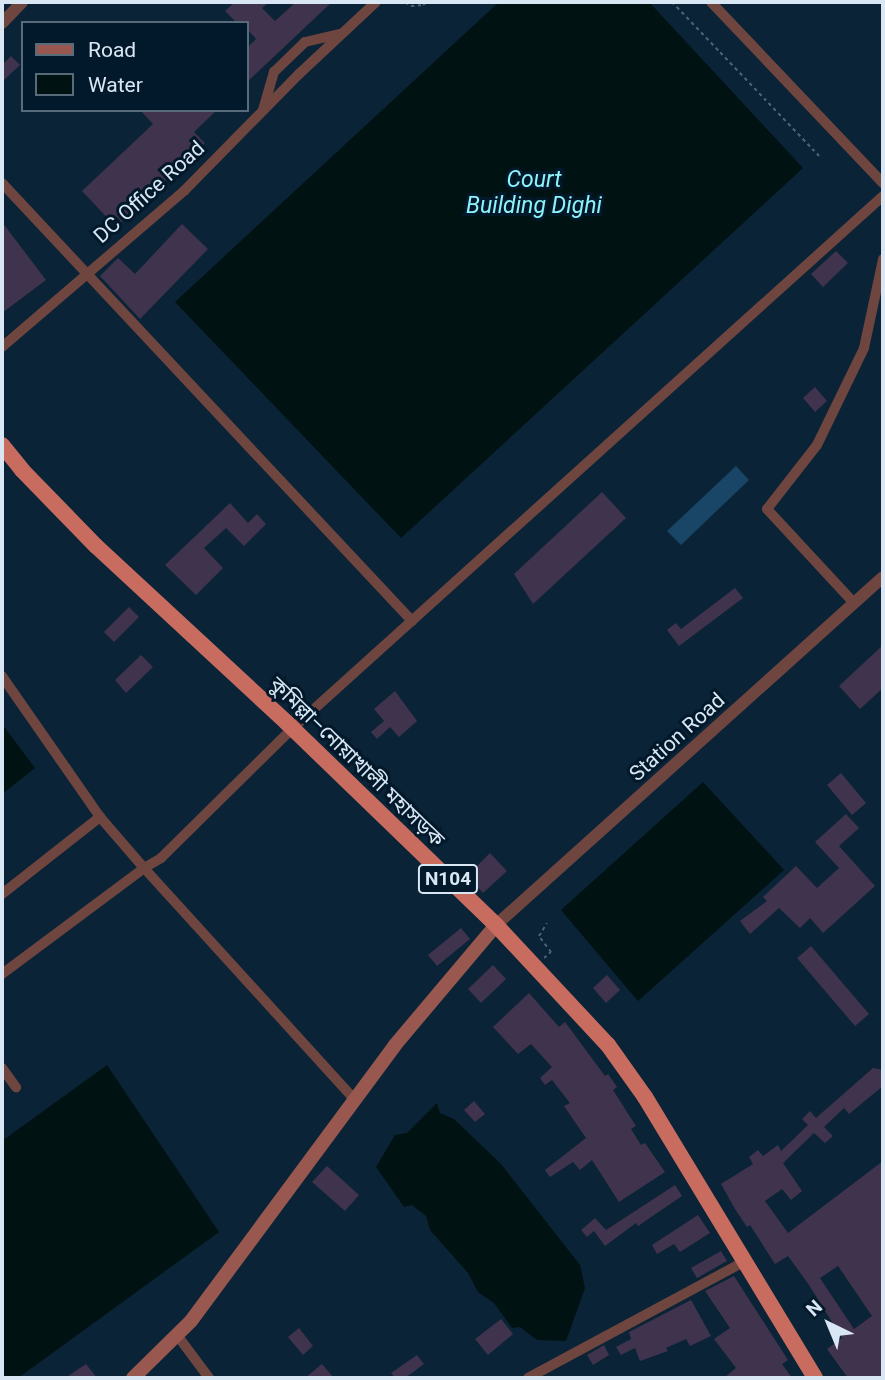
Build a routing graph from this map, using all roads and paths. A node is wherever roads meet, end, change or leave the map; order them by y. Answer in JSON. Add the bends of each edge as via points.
{"nodes":[{"id":1,"x":22,"y":2,"type":"edge"},
{"id":2,"x":376,"y":2,"type":"edge"},
{"id":3,"x":405,"y":2,"type":"edge"},
{"id":4,"x":427,"y":2,"type":"edge"},
{"id":5,"x":672,"y":2,"type":"edge"},
{"id":6,"x":711,"y":2,"type":"edge"},
{"id":7,"x":2,"y":23,"type":"edge"},
{"id":8,"x":342,"y":34,"type":"junction"},
{"id":9,"x":263,"y":110,"type":"junction"},
{"id":10,"x":820,"y":156,"type":"dead end"},
{"id":11,"x":2,"y":183,"type":"edge"},
{"id":12,"x":883,"y":183,"type":"edge"},
{"id":13,"x":883,"y":196,"type":"edge"},
{"id":14,"x":883,"y":260,"type":"edge"},
{"id":15,"x":85,"y":275,"type":"junction"},
{"id":16,"x":2,"y":346,"type":"edge"},
{"id":17,"x":2,"y":445,"type":"edge"},
{"id":18,"x":883,"y":577,"type":"edge"},
{"id":19,"x":855,"y":603,"type":"junction"},
{"id":20,"x":412,"y":621,"type":"junction"},
{"id":21,"x":2,"y":676,"type":"edge"},
{"id":22,"x":293,"y":728,"type":"junction"},
{"id":23,"x":100,"y":817,"type":"junction"},
{"id":24,"x":144,"y":868,"type":"junction"},
{"id":25,"x":2,"y":894,"type":"edge"},
{"id":26,"x":547,"y":923,"type":"dead end"},
{"id":27,"x":496,"y":925,"type":"junction"},
{"id":28,"x":535,"y":966,"type":"junction"},
{"id":29,"x":2,"y":974,"type":"edge"},
{"id":30,"x":2,"y":1069,"type":"edge"},
{"id":31,"x":16,"y":1087,"type":"dead end"},
{"id":32,"x":354,"y":1099,"type":"junction"},
{"id":33,"x":745,"y":1261,"type":"junction"},
{"id":34,"x":177,"y":1335,"type":"junction"},
{"id":35,"x":133,"y":1378,"type":"edge"},
{"id":36,"x":209,"y":1378,"type":"edge"},
{"id":37,"x":528,"y":1378,"type":"edge"},
{"id":38,"x":814,"y":1378,"type":"edge"}],
"edges":[{"from":1,"to":7,"type":"street"},
{"from":2,"to":8,"type":"street","name":"DC Office Road"},
{"from":3,"to":4,"type":"path","via":[[411,6]]},
{"from":5,"to":10,"type":"path"},
{"from":6,"to":12,"type":"street"},
{"from":8,"to":9,"type":"street","name":"DC Office Road"},
{"from":8,"to":9,"type":"street","via":[[305,42],[274,72]]},
{"from":9,"to":15,"type":"street","name":"DC Office Road","via":[[184,191]]},
{"from":11,"to":15,"type":"street"},
{"from":13,"to":20,"type":"street"},
{"from":14,"to":19,"type":"street","via":[[864,348],[817,445],[767,509]]},
{"from":15,"to":16,"type":"street","name":"DC Office Road"},
{"from":15,"to":20,"type":"street"},
{"from":17,"to":22,"type":"highway","name":"কুমিল্লা–নোয়াখালী মহাসড়ক","number":"N104","via":[[96,546]]},
{"from":18,"to":19,"type":"street","name":"Station Road"},
{"from":19,"to":27,"type":"street","name":"Station Road"},
{"from":20,"to":22,"type":"street"},
{"from":21,"to":23,"type":"street"},
{"from":22,"to":24,"type":"street","via":[[161,858]]},
{"from":22,"to":27,"type":"highway","name":"কুমিল্লা–নোয়াখালী মহাসড়ক","number":"N104"},
{"from":23,"to":24,"type":"street"},
{"from":23,"to":25,"type":"street"},
{"from":24,"to":29,"type":"street"},
{"from":24,"to":32,"type":"street"},
{"from":26,"to":28,"type":"path","via":[[540,936],[551,951]]},
{"from":27,"to":28,"type":"highway","name":"কুমিল্লা–নোয়াখালী মহাসড়ক","number":"N104"},
{"from":27,"to":32,"type":"main road"},
{"from":28,"to":33,"type":"highway","name":"কুমিল্লা–নোয়াখালী মহাসড়ক","number":"N104","via":[[631,1076]]},
{"from":30,"to":31,"type":"street"},
{"from":32,"to":34,"type":"main road"},
{"from":33,"to":37,"type":"street"},
{"from":33,"to":38,"type":"highway","name":"কুমিল্লা–নোয়াখালী মহাসড়ক","number":"N104"},
{"from":34,"to":35,"type":"main road"},
{"from":34,"to":36,"type":"street"}]}
